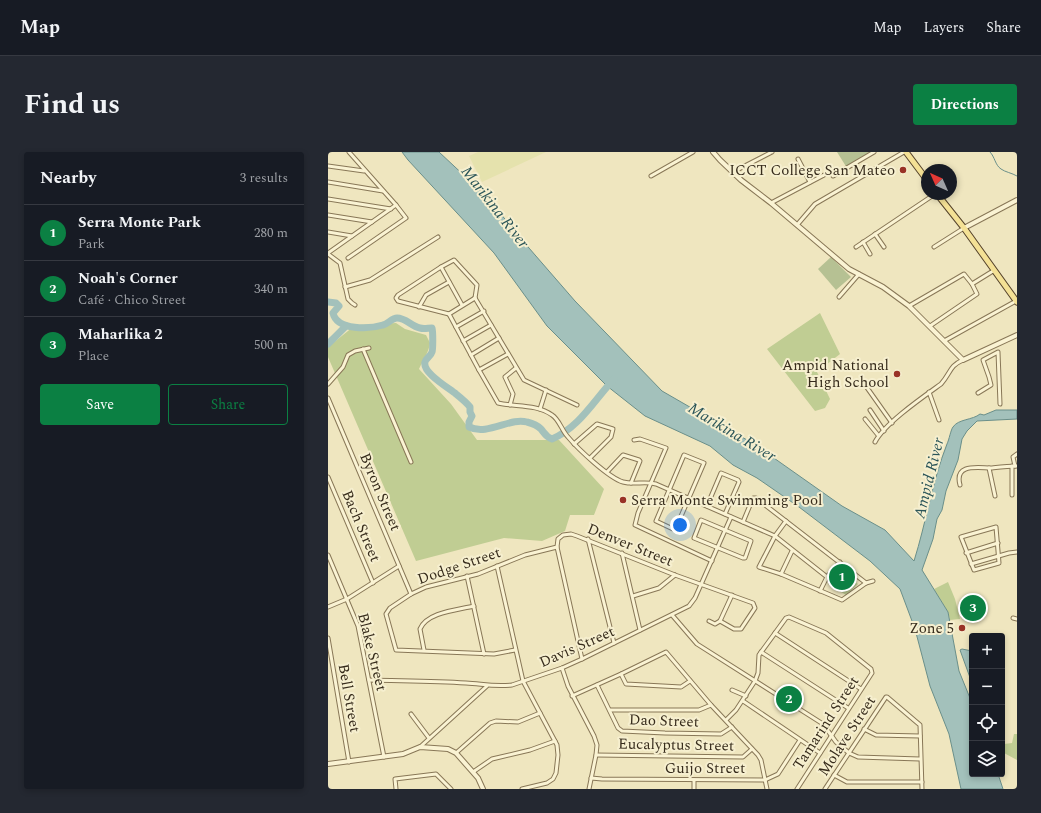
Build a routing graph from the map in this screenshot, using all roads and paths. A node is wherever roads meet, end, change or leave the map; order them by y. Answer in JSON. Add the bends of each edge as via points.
{"nodes":[{"id":1,"x":349,"y":152,"type":"edge"},
{"id":2,"x":692,"y":152,"type":"edge"},
{"id":3,"x":713,"y":152,"type":"edge"},
{"id":4,"x":772,"y":152,"type":"edge"},
{"id":5,"x":874,"y":152,"type":"edge"},
{"id":6,"x":905,"y":152,"type":"edge"},
{"id":7,"x":798,"y":159,"type":"dead end"},
{"id":8,"x":328,"y":166,"type":"edge"},
{"id":9,"x":364,"y":171,"type":"junction"},
{"id":10,"x":733,"y":172,"type":"junction"},
{"id":11,"x":921,"y":172,"type":"edge"},
{"id":12,"x":824,"y":175,"type":"dead end"},
{"id":13,"x":650,"y":176,"type":"dead end"},
{"id":14,"x":833,"y":176,"type":"dead end"},
{"id":15,"x":328,"y":182,"type":"edge"},
{"id":16,"x":810,"y":182,"type":"junction"},
{"id":17,"x":383,"y":191,"type":"junction"},
{"id":18,"x":328,"y":199,"type":"edge"},
{"id":19,"x":927,"y":200,"type":"edge"},
{"id":20,"x":941,"y":200,"type":"edge"},
{"id":21,"x":1017,"y":200,"type":"edge"},
{"id":22,"x":772,"y":203,"type":"junction"},
{"id":23,"x":396,"y":205,"type":"junction"},
{"id":24,"x":391,"y":209,"type":"junction"},
{"id":25,"x":328,"y":215,"type":"edge"},
{"id":26,"x":372,"y":222,"type":"junction"},
{"id":27,"x":797,"y":225,"type":"junction"},
{"id":28,"x":964,"y":228,"type":"junction"},
{"id":29,"x":328,"y":232,"type":"edge"},
{"id":30,"x":874,"y":234,"type":"junction"},
{"id":31,"x":352,"y":236,"type":"junction"},
{"id":32,"x":438,"y":236,"type":"dead end"},
{"id":33,"x":863,"y":242,"type":"junction"},
{"id":34,"x":856,"y":247,"type":"dead end"},
{"id":35,"x":884,"y":247,"type":"dead end"},
{"id":36,"x":934,"y":247,"type":"dead end"},
{"id":37,"x":328,"y":253,"type":"edge"},
{"id":38,"x":870,"y":254,"type":"dead end"},
{"id":39,"x":348,"y":258,"type":"dead end"},
{"id":40,"x":440,"y":267,"type":"junction"},
{"id":41,"x":993,"y":271,"type":"junction"},
{"id":42,"x":859,"y":274,"type":"junction"},
{"id":43,"x":449,"y":282,"type":"junction"},
{"id":44,"x":972,"y":284,"type":"junction"},
{"id":45,"x":345,"y":287,"type":"junction"},
{"id":46,"x":839,"y":297,"type":"dead end"},
{"id":47,"x":475,"y":298,"type":"junction"},
{"id":48,"x":1016,"y":301,"type":"edge"},
{"id":49,"x":355,"y":305,"type":"dead end"},
{"id":50,"x":462,"y":305,"type":"junction"},
{"id":51,"x":909,"y":306,"type":"junction"},
{"id":52,"x":419,"y":307,"type":"junction"},
{"id":53,"x":484,"y":311,"type":"junction"},
{"id":54,"x":449,"y":314,"type":"junction"},
{"id":55,"x":491,"y":325,"type":"junction"},
{"id":56,"x":930,"y":326,"type":"junction"},
{"id":57,"x":456,"y":327,"type":"junction"},
{"id":58,"x":1017,"y":335,"type":"edge"},
{"id":59,"x":499,"y":338,"type":"junction"},
{"id":60,"x":463,"y":341,"type":"junction"},
{"id":61,"x":944,"y":341,"type":"junction"},
{"id":62,"x":996,"y":345,"type":"junction"},
{"id":63,"x":369,"y":348,"type":"dead end"},
{"id":64,"x":363,"y":349,"type":"junction"},
{"id":65,"x":998,"y":352,"type":"junction"},
{"id":66,"x":508,"y":354,"type":"junction"},
{"id":67,"x":470,"y":355,"type":"junction"},
{"id":68,"x":963,"y":360,"type":"junction"},
{"id":69,"x":516,"y":368,"type":"junction"},
{"id":70,"x":479,"y":370,"type":"junction"},
{"id":71,"x":864,"y":382,"type":"dead end"},
{"id":72,"x":328,"y":384,"type":"edge"},
{"id":73,"x":546,"y":390,"type":"junction"},
{"id":74,"x":929,"y":392,"type":"junction"},
{"id":75,"x":978,"y":393,"type":"dead end"},
{"id":76,"x":328,"y":398,"type":"edge"},
{"id":77,"x":1000,"y":404,"type":"dead end"},
{"id":78,"x":577,"y":405,"type":"dead end"},
{"id":79,"x":510,"y":406,"type":"junction"},
{"id":80,"x":540,"y":409,"type":"junction"},
{"id":81,"x":870,"y":410,"type":"dead end"},
{"id":82,"x":865,"y":419,"type":"dead end"},
{"id":83,"x":939,"y":420,"type":"dead end"},
{"id":84,"x":892,"y":423,"type":"junction"},
{"id":85,"x":884,"y":431,"type":"junction"},
{"id":86,"x":878,"y":435,"type":"junction"},
{"id":87,"x":634,"y":440,"type":"dead end"},
{"id":88,"x":875,"y":442,"type":"dead end"},
{"id":89,"x":574,"y":444,"type":"junction"},
{"id":90,"x":1017,"y":454,"type":"edge"},
{"id":91,"x":590,"y":458,"type":"junction"},
{"id":92,"x":411,"y":462,"type":"dead end"},
{"id":93,"x":1014,"y":466,"type":"edge"},
{"id":94,"x":989,"y":468,"type":"junction"},
{"id":95,"x":607,"y":472,"type":"junction"},
{"id":96,"x":328,"y":477,"type":"edge"},
{"id":97,"x":652,"y":483,"type":"junction"},
{"id":98,"x":631,"y":484,"type":"junction"},
{"id":99,"x":960,"y":485,"type":"dead end"},
{"id":100,"x":669,"y":490,"type":"junction"},
{"id":101,"x":1012,"y":495,"type":"dead end"},
{"id":102,"x":994,"y":496,"type":"dead end"},
{"id":103,"x":690,"y":499,"type":"junction"},
{"id":104,"x":707,"y":506,"type":"junction"},
{"id":105,"x":724,"y":514,"type":"junction"},
{"id":106,"x":731,"y":517,"type":"junction"},
{"id":107,"x":786,"y":521,"type":"junction"},
{"id":108,"x":743,"y":522,"type":"junction"},
{"id":109,"x":726,"y":530,"type":"junction"},
{"id":110,"x":775,"y":536,"type":"junction"},
{"id":111,"x":588,"y":540,"type":"junction"},
{"id":112,"x":998,"y":543,"type":"junction"},
{"id":113,"x":557,"y":547,"type":"junction"},
{"id":114,"x":718,"y":548,"type":"junction"},
{"id":115,"x":792,"y":551,"type":"junction"},
{"id":116,"x":1017,"y":552,"type":"edge"},
{"id":117,"x":622,"y":553,"type":"junction"},
{"id":118,"x":966,"y":553,"type":"junction"},
{"id":119,"x":999,"y":555,"type":"junction"},
{"id":120,"x":328,"y":556,"type":"edge"},
{"id":121,"x":712,"y":561,"type":"junction"},
{"id":122,"x":840,"y":562,"type":"junction"},
{"id":123,"x":971,"y":564,"type":"junction"},
{"id":124,"x":399,"y":566,"type":"junction"},
{"id":125,"x":497,"y":566,"type":"junction"},
{"id":126,"x":781,"y":574,"type":"junction"},
{"id":127,"x":675,"y":575,"type":"junction"},
{"id":128,"x":467,"y":576,"type":"junction"},
{"id":129,"x":827,"y":577,"type":"junction"},
{"id":130,"x":873,"y":581,"type":"dead end"},
{"id":131,"x":373,"y":583,"type":"junction"},
{"id":132,"x":866,"y":583,"type":"junction"},
{"id":133,"x":702,"y":584,"type":"junction"},
{"id":134,"x":820,"y":591,"type":"junction"},
{"id":135,"x":411,"y":594,"type":"junction"},
{"id":136,"x":732,"y":595,"type":"junction"},
{"id":137,"x":633,"y":596,"type":"junction"},
{"id":138,"x":347,"y":599,"type":"junction"},
{"id":139,"x":474,"y":606,"type":"junction"},
{"id":140,"x":328,"y":607,"type":"edge"},
{"id":141,"x":672,"y":615,"type":"junction"},
{"id":142,"x":1013,"y":618,"type":"dead end"},
{"id":143,"x":1017,"y":619,"type":"edge"},
{"id":144,"x":709,"y":621,"type":"dead end"},
{"id":145,"x":720,"y":621,"type":"junction"},
{"id":146,"x":640,"y":630,"type":"junction"},
{"id":147,"x":775,"y":633,"type":"junction"},
{"id":148,"x":328,"y":638,"type":"edge"},
{"id":149,"x":614,"y":643,"type":"junction"},
{"id":150,"x":424,"y":650,"type":"junction"},
{"id":151,"x":515,"y":650,"type":"junction"},
{"id":152,"x":762,"y":652,"type":"junction"},
{"id":153,"x":484,"y":654,"type":"junction"},
{"id":154,"x":582,"y":659,"type":"junction"},
{"id":155,"x":562,"y":668,"type":"junction"},
{"id":156,"x":621,"y":674,"type":"junction"},
{"id":157,"x":369,"y":680,"type":"junction"},
{"id":158,"x":523,"y":681,"type":"junction"},
{"id":159,"x":690,"y":681,"type":"junction"},
{"id":160,"x":755,"y":681,"type":"junction"},
{"id":161,"x":597,"y":685,"type":"junction"},
{"id":162,"x":487,"y":686,"type":"junction"},
{"id":163,"x":861,"y":689,"type":"junction"},
{"id":164,"x":732,"y":690,"type":"dead end"},
{"id":165,"x":572,"y":696,"type":"junction"},
{"id":166,"x":746,"y":696,"type":"junction"},
{"id":167,"x":743,"y":701,"type":"junction"},
{"id":168,"x":711,"y":705,"type":"junction"},
{"id":169,"x":848,"y":708,"type":"junction"},
{"id":170,"x":610,"y":710,"type":"junction"},
{"id":171,"x":540,"y":713,"type":"junction"},
{"id":172,"x":411,"y":714,"type":"dead end"},
{"id":173,"x":726,"y":720,"type":"junction"},
{"id":174,"x":732,"y":727,"type":"junction"},
{"id":175,"x":864,"y":729,"type":"junction"},
{"id":176,"x":831,"y":736,"type":"junction"},
{"id":177,"x":920,"y":736,"type":"junction"},
{"id":178,"x":429,"y":738,"type":"junction"},
{"id":179,"x":800,"y":740,"type":"junction"},
{"id":180,"x":555,"y":741,"type":"junction"},
{"id":181,"x":420,"y":747,"type":"junction"},
{"id":182,"x":752,"y":749,"type":"junction"},
{"id":183,"x":456,"y":753,"type":"junction"},
{"id":184,"x":820,"y":753,"type":"junction"},
{"id":185,"x":849,"y":753,"type":"junction"},
{"id":186,"x":596,"y":755,"type":"junction"},
{"id":187,"x":384,"y":757,"type":"junction"},
{"id":188,"x":920,"y":759,"type":"junction"},
{"id":189,"x":349,"y":762,"type":"junction"},
{"id":190,"x":328,"y":764,"type":"edge"},
{"id":191,"x":473,"y":772,"type":"junction"},
{"id":192,"x":834,"y":775,"type":"junction"},
{"id":193,"x":591,"y":778,"type":"junction"},
{"id":194,"x":694,"y":780,"type":"junction"},
{"id":195,"x":765,"y":780,"type":"junction"},
{"id":196,"x":922,"y":782,"type":"junction"},
{"id":197,"x":396,"y":789,"type":"edge"},
{"id":198,"x":451,"y":789,"type":"edge"},
{"id":199,"x":483,"y":789,"type":"edge"},
{"id":200,"x":522,"y":789,"type":"edge"},
{"id":201,"x":589,"y":789,"type":"edge"},
{"id":202,"x":694,"y":789,"type":"edge"},
{"id":203,"x":767,"y":789,"type":"edge"},
{"id":204,"x":797,"y":789,"type":"edge"},
{"id":205,"x":825,"y":789,"type":"edge"},
{"id":206,"x":922,"y":789,"type":"edge"}],
"edges":[{"from":1,"to":9,"type":"street"},
{"from":2,"to":13,"type":"street"},
{"from":3,"to":10,"type":"street"},
{"from":4,"to":10,"type":"street"},
{"from":5,"to":14,"type":"street"},
{"from":6,"to":11,"type":"main road"},
{"from":6,"to":27,"type":"street","via":[[815,204]]},
{"from":7,"to":16,"type":"street"},
{"from":8,"to":9,"type":"street"},
{"from":9,"to":17,"type":"street"},
{"from":10,"to":22,"type":"street"},
{"from":12,"to":16,"type":"street"},
{"from":15,"to":17,"type":"street"},
{"from":16,"to":22,"type":"street"},
{"from":17,"to":23,"type":"street"},
{"from":18,"to":24,"type":"street"},
{"from":19,"to":30,"type":"street"},
{"from":20,"to":28,"type":"main road"},
{"from":21,"to":28,"type":"street"},
{"from":22,"to":27,"type":"street"},
{"from":23,"to":24,"type":"street"},
{"from":23,"to":39,"type":"street","via":[[406,218]]},
{"from":24,"to":26,"type":"street"},
{"from":25,"to":26,"type":"street"},
{"from":26,"to":31,"type":"street"},
{"from":27,"to":42,"type":"street","via":[[849,269]]},
{"from":28,"to":36,"type":"street"},
{"from":28,"to":41,"type":"main road"},
{"from":29,"to":31,"type":"street"},
{"from":30,"to":33,"type":"street"},
{"from":30,"to":35,"type":"street"},
{"from":31,"to":37,"type":"street"},
{"from":32,"to":45,"type":"street","via":[[370,280]]},
{"from":33,"to":34,"type":"street"},
{"from":33,"to":38,"type":"street"},
{"from":37,"to":45,"type":"street","via":[[340,263]]},
{"from":40,"to":43,"type":"street"},
{"from":40,"to":47,"type":"street","via":[[456,261],[477,285]]},
{"from":40,"to":52,"type":"street","via":[[398,294],[396,298],[398,301]]},
{"from":41,"to":44,"type":"street"},
{"from":41,"to":48,"type":"main road"},
{"from":42,"to":46,"type":"street"},
{"from":42,"to":51,"type":"street"},
{"from":43,"to":50,"type":"street"},
{"from":43,"to":52,"type":"street","via":[[426,295]]},
{"from":44,"to":51,"type":"street","via":[[963,273]]},
{"from":44,"to":56,"type":"street","via":[[976,295]]},
{"from":45,"to":49,"type":"street","via":[[349,301]]},
{"from":47,"to":50,"type":"street"},
{"from":47,"to":53,"type":"street"},
{"from":48,"to":61,"type":"street"},
{"from":50,"to":54,"type":"street"},
{"from":51,"to":56,"type":"street"},
{"from":52,"to":54,"type":"street"},
{"from":53,"to":55,"type":"street"},
{"from":53,"to":57,"type":"street"},
{"from":54,"to":57,"type":"street"},
{"from":55,"to":59,"type":"street"},
{"from":55,"to":60,"type":"street"},
{"from":56,"to":61,"type":"street"},
{"from":57,"to":60,"type":"street"},
{"from":58,"to":62,"type":"street"},
{"from":59,"to":66,"type":"street"},
{"from":59,"to":67,"type":"street"},
{"from":60,"to":67,"type":"street"},
{"from":61,"to":68,"type":"street"},
{"from":62,"to":65,"type":"street"},
{"from":62,"to":68,"type":"street"},
{"from":63,"to":64,"type":"street"},
{"from":64,"to":72,"type":"street","via":[[348,355],[343,367]]},
{"from":64,"to":92,"type":"street"},
{"from":65,"to":75,"type":"street","via":[[983,360],[991,385]]},
{"from":65,"to":77,"type":"street"},
{"from":66,"to":69,"type":"street"},
{"from":66,"to":70,"type":"street"},
{"from":67,"to":70,"type":"street"},
{"from":68,"to":74,"type":"street","via":[[953,366],[941,384]]},
{"from":69,"to":73,"type":"street","via":[[524,380]]},
{"from":69,"to":79,"type":"street","via":[[505,377],[513,394]]},
{"from":70,"to":79,"type":"street","via":[[498,403]]},
{"from":71,"to":84,"type":"street"},
{"from":73,"to":78,"type":"street"},
{"from":73,"to":80,"type":"street"},
{"from":74,"to":83,"type":"street"},
{"from":74,"to":84,"type":"street"},
{"from":76,"to":124,"type":"street","name":"Byron Street"},
{"from":79,"to":80,"type":"street"},
{"from":80,"to":89,"type":"street","via":[[552,415]]},
{"from":81,"to":85,"type":"street"},
{"from":82,"to":86,"type":"street"},
{"from":84,"to":85,"type":"street"},
{"from":85,"to":86,"type":"street"},
{"from":86,"to":88,"type":"street"},
{"from":87,"to":97,"type":"street","via":[[640,439],[666,448]]},
{"from":89,"to":91,"type":"street"},
{"from":89,"to":91,"type":"street","via":[[597,424],[613,429],[611,437]]},
{"from":90,"to":93,"type":"street","via":[[1013,457]]},
{"from":91,"to":95,"type":"street"},
{"from":93,"to":94,"type":"street"},
{"from":93,"to":101,"type":"street"},
{"from":94,"to":99,"type":"street","via":[[972,467],[964,470],[958,478]]},
{"from":94,"to":102,"type":"street"},
{"from":95,"to":98,"type":"street"},
{"from":95,"to":98,"type":"street","via":[[623,455],[639,460]]},
{"from":96,"to":131,"type":"street","name":"Bach Street"},
{"from":97,"to":98,"type":"street"},
{"from":97,"to":100,"type":"street"},
{"from":97,"to":121,"type":"street","via":[[634,524]]},
{"from":100,"to":103,"type":"street"},
{"from":100,"to":103,"type":"street","via":[[656,521],[675,530]]},
{"from":100,"to":103,"type":"street","via":[[684,455],[704,463]]},
{"from":103,"to":104,"type":"street"},
{"from":104,"to":105,"type":"street"},
{"from":104,"to":105,"type":"street","via":[[721,473],[738,480]]},
{"from":105,"to":106,"type":"street"},
{"from":106,"to":108,"type":"street"},
{"from":106,"to":109,"type":"street","name":"Davis Street"},
{"from":107,"to":108,"type":"street","via":[[754,497]]},
{"from":107,"to":110,"type":"street"},
{"from":107,"to":122,"type":"street"},
{"from":108,"to":110,"type":"street"},
{"from":109,"to":114,"type":"street","name":"Davis Street"},
{"from":109,"to":114,"type":"street","via":[[701,520],[694,538]]},
{"from":109,"to":114,"type":"street","via":[[751,541],[745,558]]},
{"from":110,"to":115,"type":"street"},
{"from":110,"to":126,"type":"street","via":[[759,567]]},
{"from":111,"to":113,"type":"street","name":"Denver Street","via":[[572,534],[563,535],[558,539]]},
{"from":111,"to":117,"type":"street","name":"Denver Street"},
{"from":111,"to":149,"type":"street"},
{"from":112,"to":118,"type":"street"},
{"from":112,"to":118,"type":"street","via":[[996,526],[960,538]]},
{"from":112,"to":119,"type":"street"},
{"from":113,"to":125,"type":"street","name":"Dodge Street","via":[[525,555]]},
{"from":113,"to":154,"type":"street"},
{"from":114,"to":121,"type":"street","name":"Davis Street"},
{"from":115,"to":126,"type":"street"},
{"from":115,"to":129,"type":"street"},
{"from":116,"to":119,"type":"street"},
{"from":117,"to":127,"type":"street","name":"Denver Street"},
{"from":117,"to":137,"type":"street"},
{"from":118,"to":123,"type":"street"},
{"from":119,"to":123,"type":"street"},
{"from":119,"to":123,"type":"street","via":[[998,564],[975,571]]},
{"from":120,"to":138,"type":"street","name":"Blake Street"},
{"from":121,"to":133,"type":"street","name":"Davis Street"},
{"from":122,"to":129,"type":"street"},
{"from":122,"to":132,"type":"street"},
{"from":124,"to":131,"type":"street"},
{"from":124,"to":135,"type":"street","name":"Byron Street"},
{"from":125,"to":128,"type":"street","name":"Dodge Street"},
{"from":125,"to":151,"type":"street"},
{"from":126,"to":134,"type":"street"},
{"from":127,"to":133,"type":"street","name":"Denver Street"},
{"from":127,"to":137,"type":"street","via":[[658,588]]},
{"from":128,"to":135,"type":"street","name":"Dodge Street","via":[[426,587]]},
{"from":128,"to":139,"type":"street"},
{"from":129,"to":134,"type":"street"},
{"from":130,"to":132,"type":"street"},
{"from":131,"to":138,"type":"street"},
{"from":132,"to":134,"type":"street","via":[[841,600]]},
{"from":133,"to":136,"type":"street","name":"Denver Street"},
{"from":133,"to":141,"type":"street","name":"Davis Street","via":[[692,604]]},
{"from":135,"to":150,"type":"street","name":"Dodge Street","via":[[390,608],[386,617],[395,649]]},
{"from":136,"to":145,"type":"street"},
{"from":136,"to":145,"type":"street","name":"Denver Street","via":[[753,603],[755,608],[740,629],[734,629]]},
{"from":137,"to":146,"type":"street"},
{"from":138,"to":140,"type":"street"},
{"from":138,"to":157,"type":"street","name":"Blake Street","via":[[358,626]]},
{"from":139,"to":150,"type":"street","via":[[435,615],[426,620],[420,629]]},
{"from":139,"to":153,"type":"street"},
{"from":141,"to":146,"type":"street","name":"Davis Street"},
{"from":141,"to":160,"type":"street","via":[[697,644]]},
{"from":142,"to":143,"type":"street"},
{"from":144,"to":145,"type":"street","via":[[715,624]]},
{"from":146,"to":149,"type":"street","name":"Davis Street"},
{"from":147,"to":152,"type":"street"},
{"from":147,"to":163,"type":"street"},
{"from":147,"to":163,"type":"street","name":"Tamarind Street","via":[[789,617],[826,633],[871,669],[872,673]]},
{"from":148,"to":189,"type":"street","name":"Bell Street"},
{"from":149,"to":154,"type":"street","name":"Davis Street"},
{"from":150,"to":153,"type":"street","name":"Dodge Street"},
{"from":151,"to":153,"type":"street","name":"Dodge Street","via":[[500,654]]},
{"from":151,"to":158,"type":"street"},
{"from":152,"to":160,"type":"street","via":[[759,655]]},
{"from":152,"to":169,"type":"street"},
{"from":154,"to":155,"type":"street","name":"Davis Street"},
{"from":155,"to":158,"type":"street","name":"Davis Street"},
{"from":155,"to":165,"type":"street"},
{"from":156,"to":159,"type":"street","via":[[626,684],[681,687]]},
{"from":156,"to":159,"type":"street","via":[[666,652]]},
{"from":156,"to":161,"type":"street"},
{"from":157,"to":162,"type":"street","name":"Davis Street"},
{"from":157,"to":187,"type":"street","name":"Blake Street"},
{"from":158,"to":162,"type":"street","name":"Davis Street","via":[[504,686]]},
{"from":158,"to":171,"type":"street"},
{"from":159,"to":168,"type":"street"},
{"from":160,"to":166,"type":"street"},
{"from":160,"to":176,"type":"street","via":[[823,724]]},
{"from":161,"to":165,"type":"street"},
{"from":161,"to":170,"type":"street","name":"Dao Street"},
{"from":162,"to":178,"type":"street"},
{"from":163,"to":169,"type":"street","name":"Tamarind Street"},
{"from":164,"to":166,"type":"street"},
{"from":165,"to":186,"type":"street","via":[[596,741]]},
{"from":166,"to":167,"type":"street"},
{"from":167,"to":173,"type":"street"},
{"from":167,"to":179,"type":"street"},
{"from":168,"to":170,"type":"street","via":[[699,710]]},
{"from":168,"to":173,"type":"street"},
{"from":169,"to":176,"type":"street","name":"Tamarind Street"},
{"from":170,"to":174,"type":"street","name":"Dao Street","via":[[622,731],[721,734]]},
{"from":171,"to":180,"type":"street"},
{"from":171,"to":183,"type":"street","via":[[518,722],[490,723]]},
{"from":172,"to":178,"type":"street"},
{"from":173,"to":174,"type":"street"},
{"from":174,"to":182,"type":"street"},
{"from":175,"to":177,"type":"street","via":[[876,735]]},
{"from":175,"to":177,"type":"street","name":"Molave Street","via":[[887,697],[920,725]]},
{"from":175,"to":185,"type":"street","name":"Molave Street"},
{"from":176,"to":184,"type":"street","name":"Tamarind Street"},
{"from":176,"to":185,"type":"street"},
{"from":177,"to":188,"type":"street"},
{"from":178,"to":181,"type":"street"},
{"from":179,"to":184,"type":"street"},
{"from":179,"to":195,"type":"street","name":"Guijo Street","via":[[778,774]]},
{"from":180,"to":191,"type":"street","via":[[492,760]]},
{"from":180,"to":200,"type":"street","via":[[558,750],[553,779]]},
{"from":181,"to":183,"type":"street","via":[[448,749]]},
{"from":181,"to":187,"type":"street","via":[[403,754]]},
{"from":182,"to":186,"type":"street","name":"Eucalyptus Street","via":[[743,756]]},
{"from":182,"to":195,"type":"street","via":[[761,760]]},
{"from":183,"to":191,"type":"street"},
{"from":184,"to":204,"type":"street","name":"Tamarind Street"},
{"from":185,"to":188,"type":"street","via":[[861,757]]},
{"from":185,"to":192,"type":"street","name":"Molave Street"},
{"from":186,"to":193,"type":"street"},
{"from":187,"to":189,"type":"street"},
{"from":188,"to":196,"type":"street"},
{"from":189,"to":190,"type":"street"},
{"from":191,"to":199,"type":"street"},
{"from":192,"to":196,"type":"street","via":[[847,782]]},
{"from":192,"to":205,"type":"street","name":"Molave Street"},
{"from":193,"to":194,"type":"street","name":"Guijo Street"},
{"from":193,"to":201,"type":"street"},
{"from":194,"to":195,"type":"street","name":"Guijo Street"},
{"from":194,"to":202,"type":"street"},
{"from":195,"to":203,"type":"street"},
{"from":196,"to":206,"type":"street"},
{"from":197,"to":198,"type":"street","via":[[394,780],[436,774]]}]}
